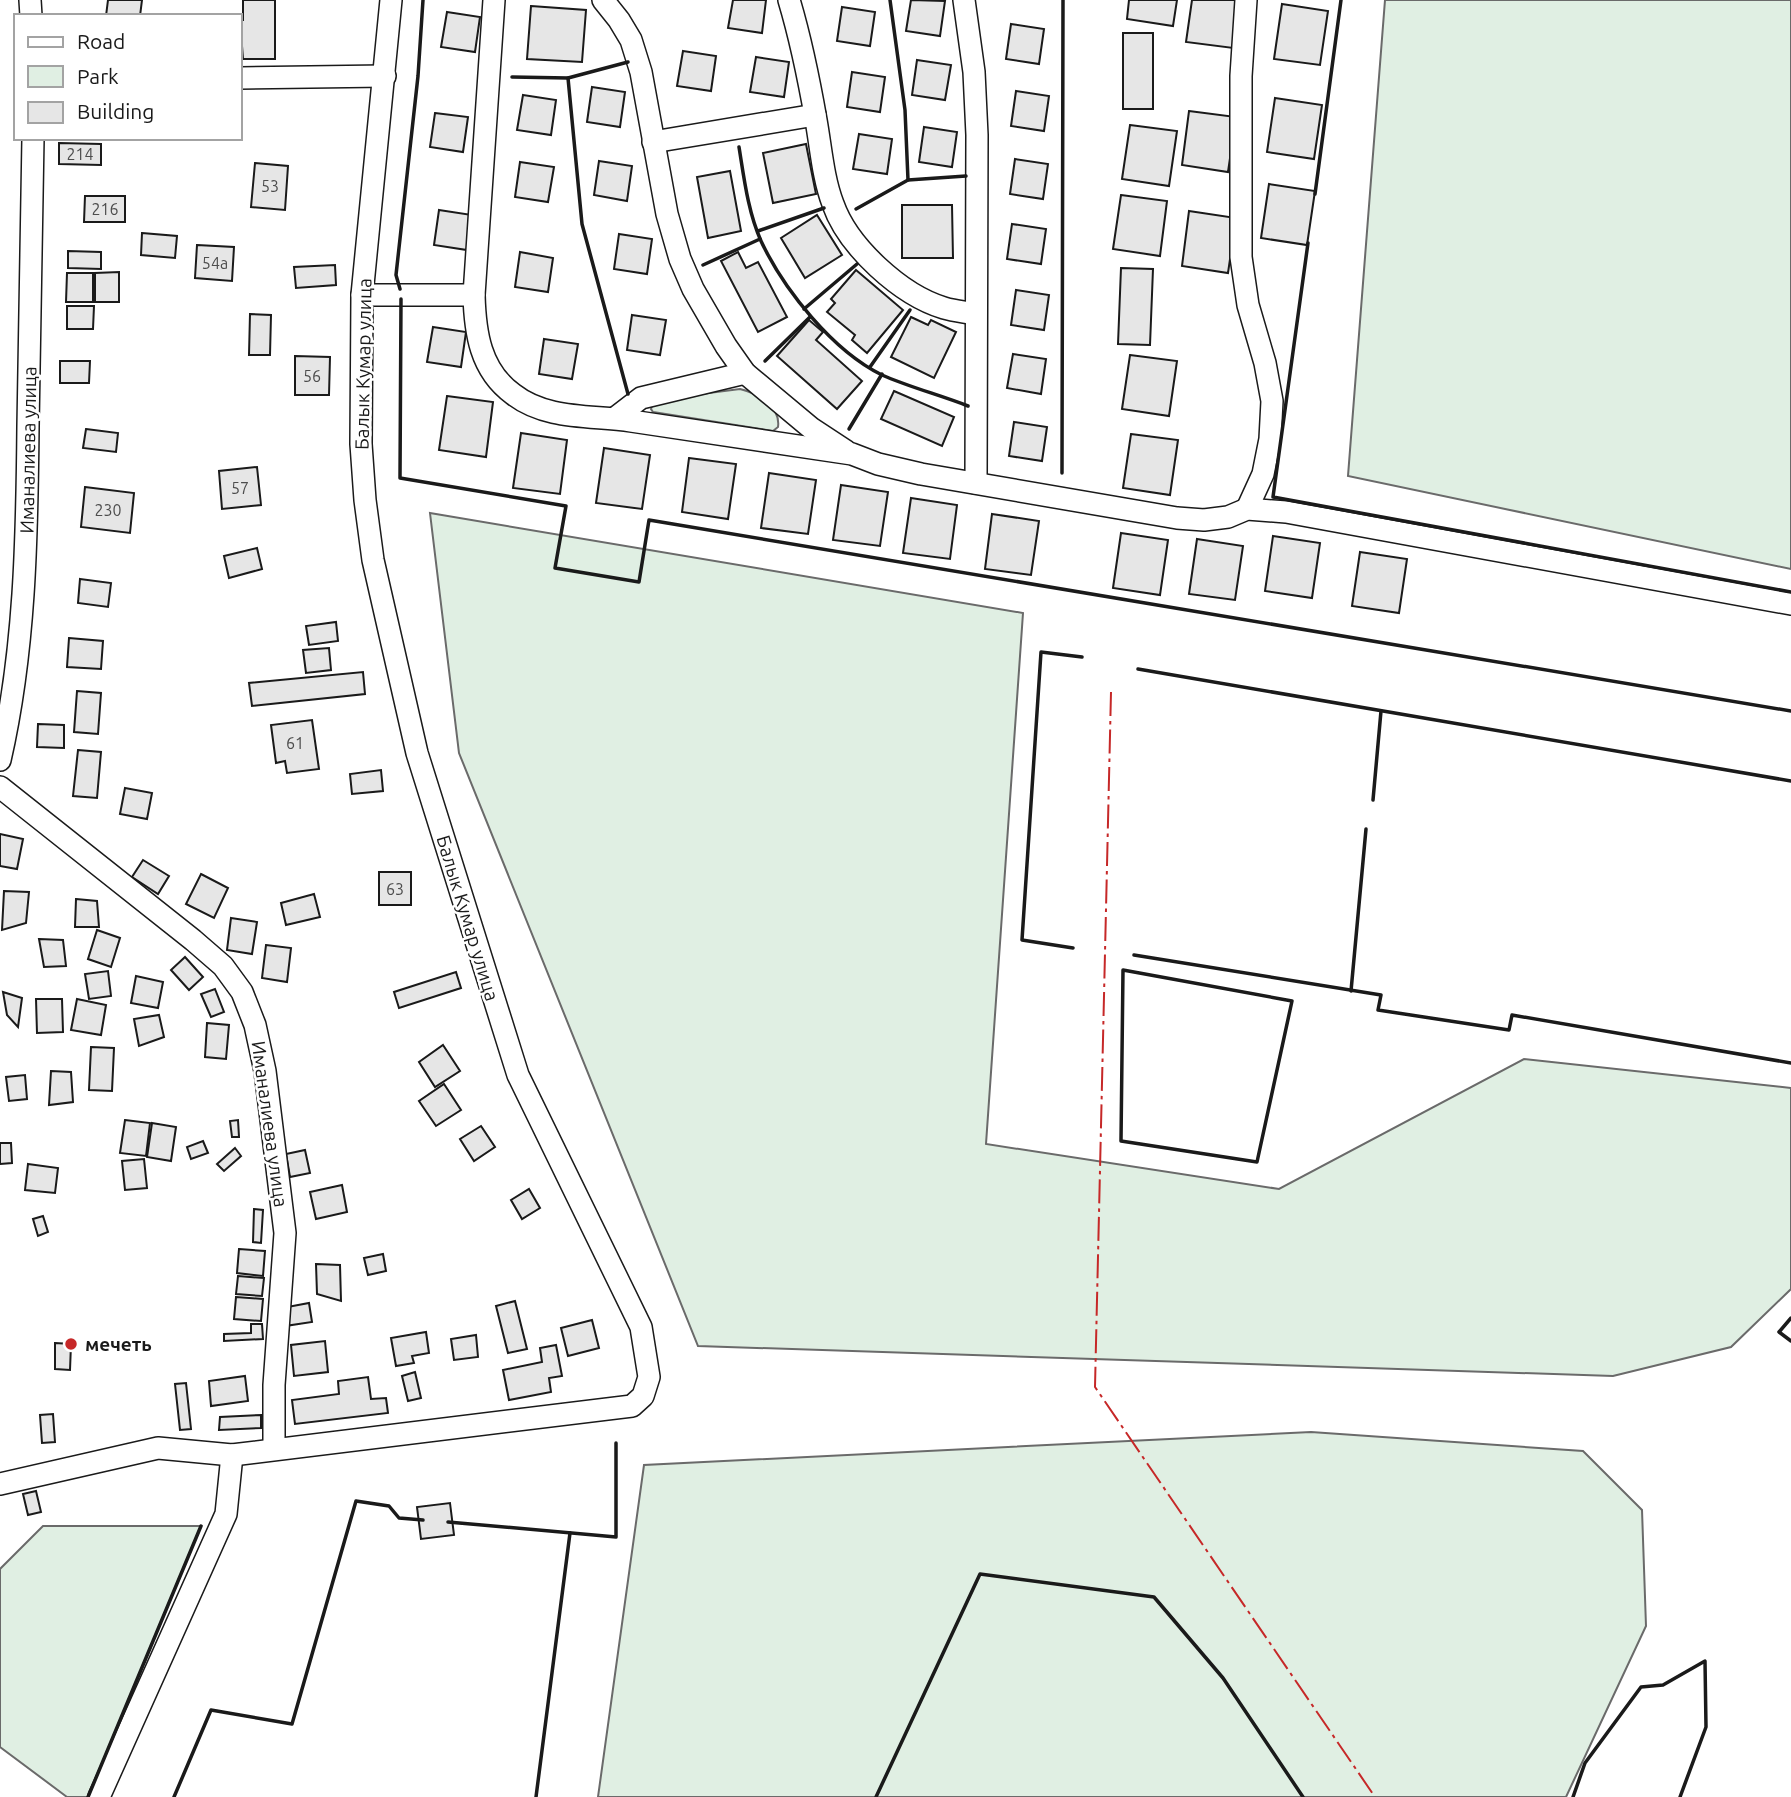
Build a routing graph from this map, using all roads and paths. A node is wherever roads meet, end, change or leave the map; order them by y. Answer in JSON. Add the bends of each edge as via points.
{"nodes":[{"id":1,"x":391,"y":0,"type":"edge"},
{"id":2,"x":494,"y":0,"type":"edge"},
{"id":3,"x":603,"y":0,"type":"edge"},
{"id":4,"x":789,"y":0,"type":"edge"},
{"id":5,"x":964,"y":0,"type":"edge"},
{"id":6,"x":1247,"y":0,"type":"edge"},
{"id":7,"x":384,"y":76,"type":"junction"},
{"id":8,"x":242,"y":78,"type":"edge"},
{"id":9,"x":815,"y":116,"type":"junction"},
{"id":10,"x":33,"y":140,"type":"edge"},
{"id":11,"x":653,"y":142,"type":"junction"},
{"id":12,"x":362,"y":295,"type":"junction"},
{"id":13,"x":474,"y":295,"type":"junction"},
{"id":14,"x":975,"y":314,"type":"junction"},
{"id":15,"x":745,"y":373,"type":"junction"},
{"id":16,"x":615,"y":418,"type":"junction"},
{"id":17,"x":852,"y":454,"type":"junction"},
{"id":18,"x":976,"y":483,"type":"junction"},
{"id":19,"x":1247,"y":509,"type":"junction"},
{"id":20,"x":1791,"y":604,"type":"edge"},
{"id":21,"x":0,"y":760,"type":"edge"},
{"id":22,"x":0,"y":787,"type":"edge"},
{"id":23,"x":274,"y":1449,"type":"junction"},
{"id":24,"x":232,"y":1455,"type":"junction"},
{"id":25,"x":0,"y":1485,"type":"edge"},
{"id":26,"x":99,"y":1797,"type":"edge"}],
"edges":[{"from":1,"to":7,"type":"street","name":"Балык Кумар улица"},
{"from":2,"to":13,"type":"street"},
{"from":3,"to":11,"type":"street","via":[[631,40]]},
{"from":4,"to":9,"type":"street"},
{"from":5,"to":14,"type":"street","via":[[977,135]]},
{"from":6,"to":19,"type":"street","via":[[1241,76],[1241,257],[1272,401],[1263,474]]},
{"from":7,"to":8,"type":"street"},
{"from":7,"to":12,"type":"street","name":"Балык Кумар улица"},
{"from":9,"to":11,"type":"street"},
{"from":9,"to":14,"type":"street","via":[[833,205],[849,235],[867,257],[917,296],[943,308]]},
{"from":10,"to":21,"type":"street","name":"Иманалиева улица","via":[[26,559]]},
{"from":11,"to":15,"type":"street","via":[[680,259],[710,320]]},
{"from":12,"to":13,"type":"street"},
{"from":12,"to":23,"type":"street","name":"Балык Кумар улица","via":[[365,500],[373,560],[416,753],[518,1075],[641,1327],[649,1377],[643,1396],[632,1406]]},
{"from":13,"to":16,"type":"street","via":[[481,352],[496,379],[513,395],[553,412]]},
{"from":14,"to":18,"type":"street"},
{"from":15,"to":16,"type":"street","via":[[641,398]]},
{"from":15,"to":17,"type":"street","via":[[811,428]]},
{"from":16,"to":17,"type":"street"},
{"from":17,"to":18,"type":"street","via":[[878,464]]},
{"from":18,"to":19,"type":"street","via":[[1178,518],[1216,519]]},
{"from":19,"to":20,"type":"street","via":[[1286,512]]},
{"from":22,"to":23,"type":"street","name":"Иманалиева улица","via":[[194,940],[223,966],[242,992],[265,1071],[285,1233]]},
{"from":23,"to":24,"type":"street","name":"Балык Кумар улица"},
{"from":24,"to":25,"type":"street","via":[[158,1448]]},
{"from":24,"to":26,"type":"street","via":[[226,1514]]}]}
